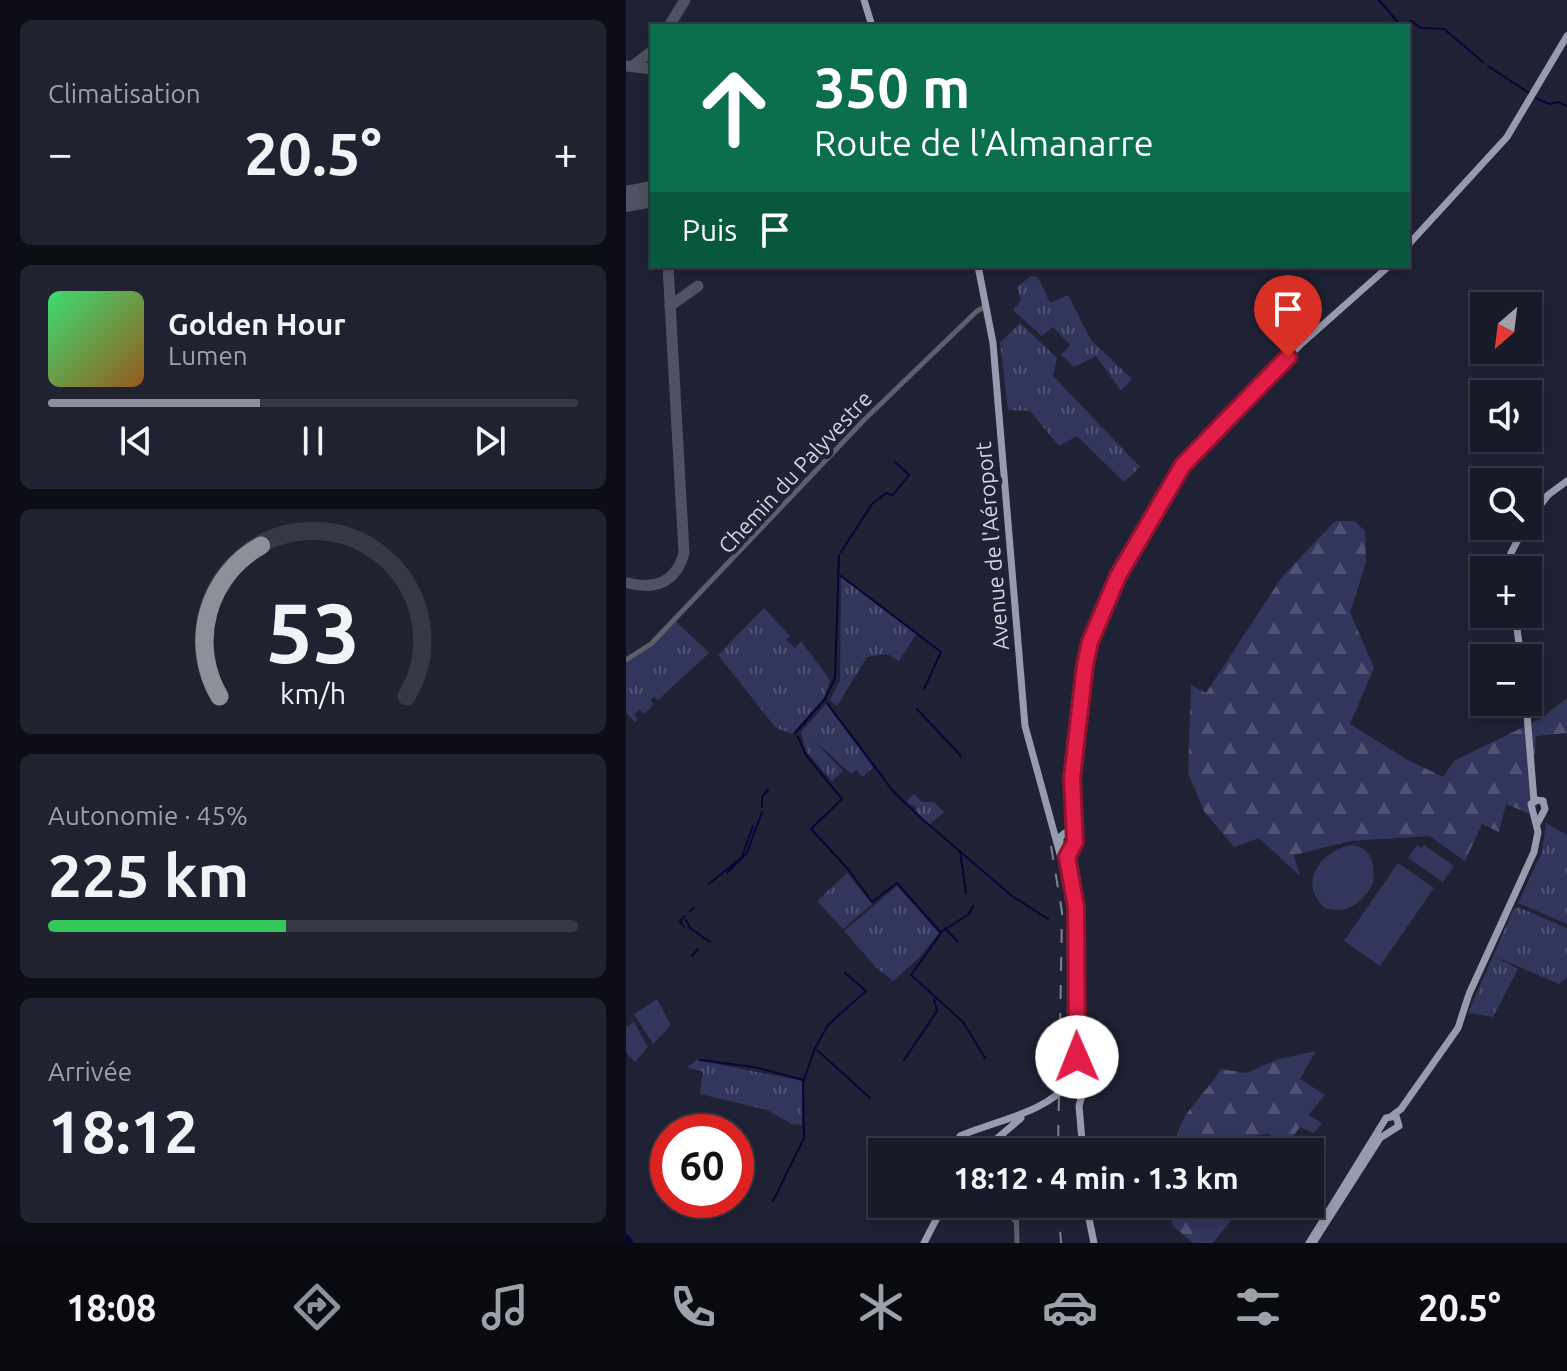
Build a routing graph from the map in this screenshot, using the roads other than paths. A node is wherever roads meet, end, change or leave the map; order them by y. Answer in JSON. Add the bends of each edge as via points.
{"nodes":[{"id":1,"x":864,"y":0,"type":"edge"},
{"id":2,"x":871,"y":24,"type":"edge"},
{"id":3,"x":1567,"y":36,"type":"edge"},
{"id":4,"x":1410,"y":243,"type":"edge"},
{"id":5,"x":979,"y":268,"type":"edge"},
{"id":6,"x":1387,"y":268,"type":"edge"},
{"id":7,"x":988,"y":305,"type":"junction"},
{"id":8,"x":1567,"y":481,"type":"edge"},
{"id":9,"x":1542,"y":503,"type":"edge"},
{"id":10,"x":626,"y":660,"type":"edge"},
{"id":11,"x":1527,"y":716,"type":"edge"},
{"id":12,"x":1538,"y":801,"type":"junction"},
{"id":13,"x":1537,"y":813,"type":"junction"},
{"id":14,"x":1075,"y":816,"type":"junction"},
{"id":15,"x":1051,"y":825,"type":"junction"},
{"id":16,"x":1064,"y":840,"type":"junction"},
{"id":17,"x":1066,"y":876,"type":"junction"},
{"id":18,"x":1073,"y":1089,"type":"junction"},
{"id":19,"x":1396,"y":1117,"type":"junction"},
{"id":20,"x":1385,"y":1122,"type":"junction"},
{"id":21,"x":1393,"y":1129,"type":"junction"},
{"id":22,"x":975,"y":1133,"type":"junction"},
{"id":23,"x":959,"y":1138,"type":"edge"},
{"id":24,"x":978,"y":1138,"type":"edge"},
{"id":25,"x":999,"y":1138,"type":"edge"},
{"id":26,"x":1080,"y":1138,"type":"edge"},
{"id":27,"x":935,"y":1218,"type":"edge"},
{"id":28,"x":1015,"y":1218,"type":"edge"},
{"id":29,"x":1089,"y":1218,"type":"edge"},
{"id":30,"x":1016,"y":1242,"type":"edge"},
{"id":31,"x":922,"y":1243,"type":"edge"},
{"id":32,"x":1094,"y":1243,"type":"edge"},
{"id":33,"x":1311,"y":1243,"type":"edge"}],
"edges":[{"from":1,"to":2,"type":"main road"},
{"from":3,"to":4,"type":"main road","via":[[1512,130]]},
{"from":5,"to":7,"type":"main road","name":"Avenue de l'Aéroport"},
{"from":6,"to":14,"type":"main road","via":[[1300,345],[1195,451],[1124,563],[1087,654],[1072,778]]},
{"from":7,"to":10,"type":"street","name":"Chemin du Palyvestre","via":[[865,419],[651,644]]},
{"from":7,"to":15,"type":"main road","name":"Avenue de l'Aéroport","via":[[1025,726]]},
{"from":8,"to":9,"type":"main road"},
{"from":11,"to":12,"type":"main road"},
{"from":12,"to":13,"type":"main road","via":[[1531,807]]},
{"from":12,"to":13,"type":"main road","via":[[1545,807]]},
{"from":13,"to":19,"type":"main road","via":[[1534,852],[1458,1028]]},
{"from":14,"to":16,"type":"main road"},
{"from":14,"to":16,"type":"main road","via":[[1075,840]]},
{"from":15,"to":16,"type":"main road","name":"Avenue de l'Aéroport"},
{"from":15,"to":17,"type":"main road","name":"Avenue de l'Aéroport"},
{"from":16,"to":17,"type":"main road"},
{"from":16,"to":18,"type":"main road","via":[[1076,907]]},
{"from":17,"to":18,"type":"main road","via":[[1072,918]]},
{"from":18,"to":22,"type":"main road"},
{"from":18,"to":25,"type":"main road","via":[[1019,1119]]},
{"from":18,"to":26,"type":"main road"},
{"from":19,"to":20,"type":"main road"},
{"from":19,"to":21,"type":"main road","via":[[1399,1126]]},
{"from":20,"to":21,"type":"main road"},
{"from":20,"to":33,"type":"main road"},
{"from":21,"to":33,"type":"main road","via":[[1380,1138]]},
{"from":22,"to":23,"type":"main road"},
{"from":22,"to":24,"type":"main road"},
{"from":27,"to":31,"type":"main road"},
{"from":28,"to":30,"type":"street"},
{"from":29,"to":32,"type":"main road"}]}
